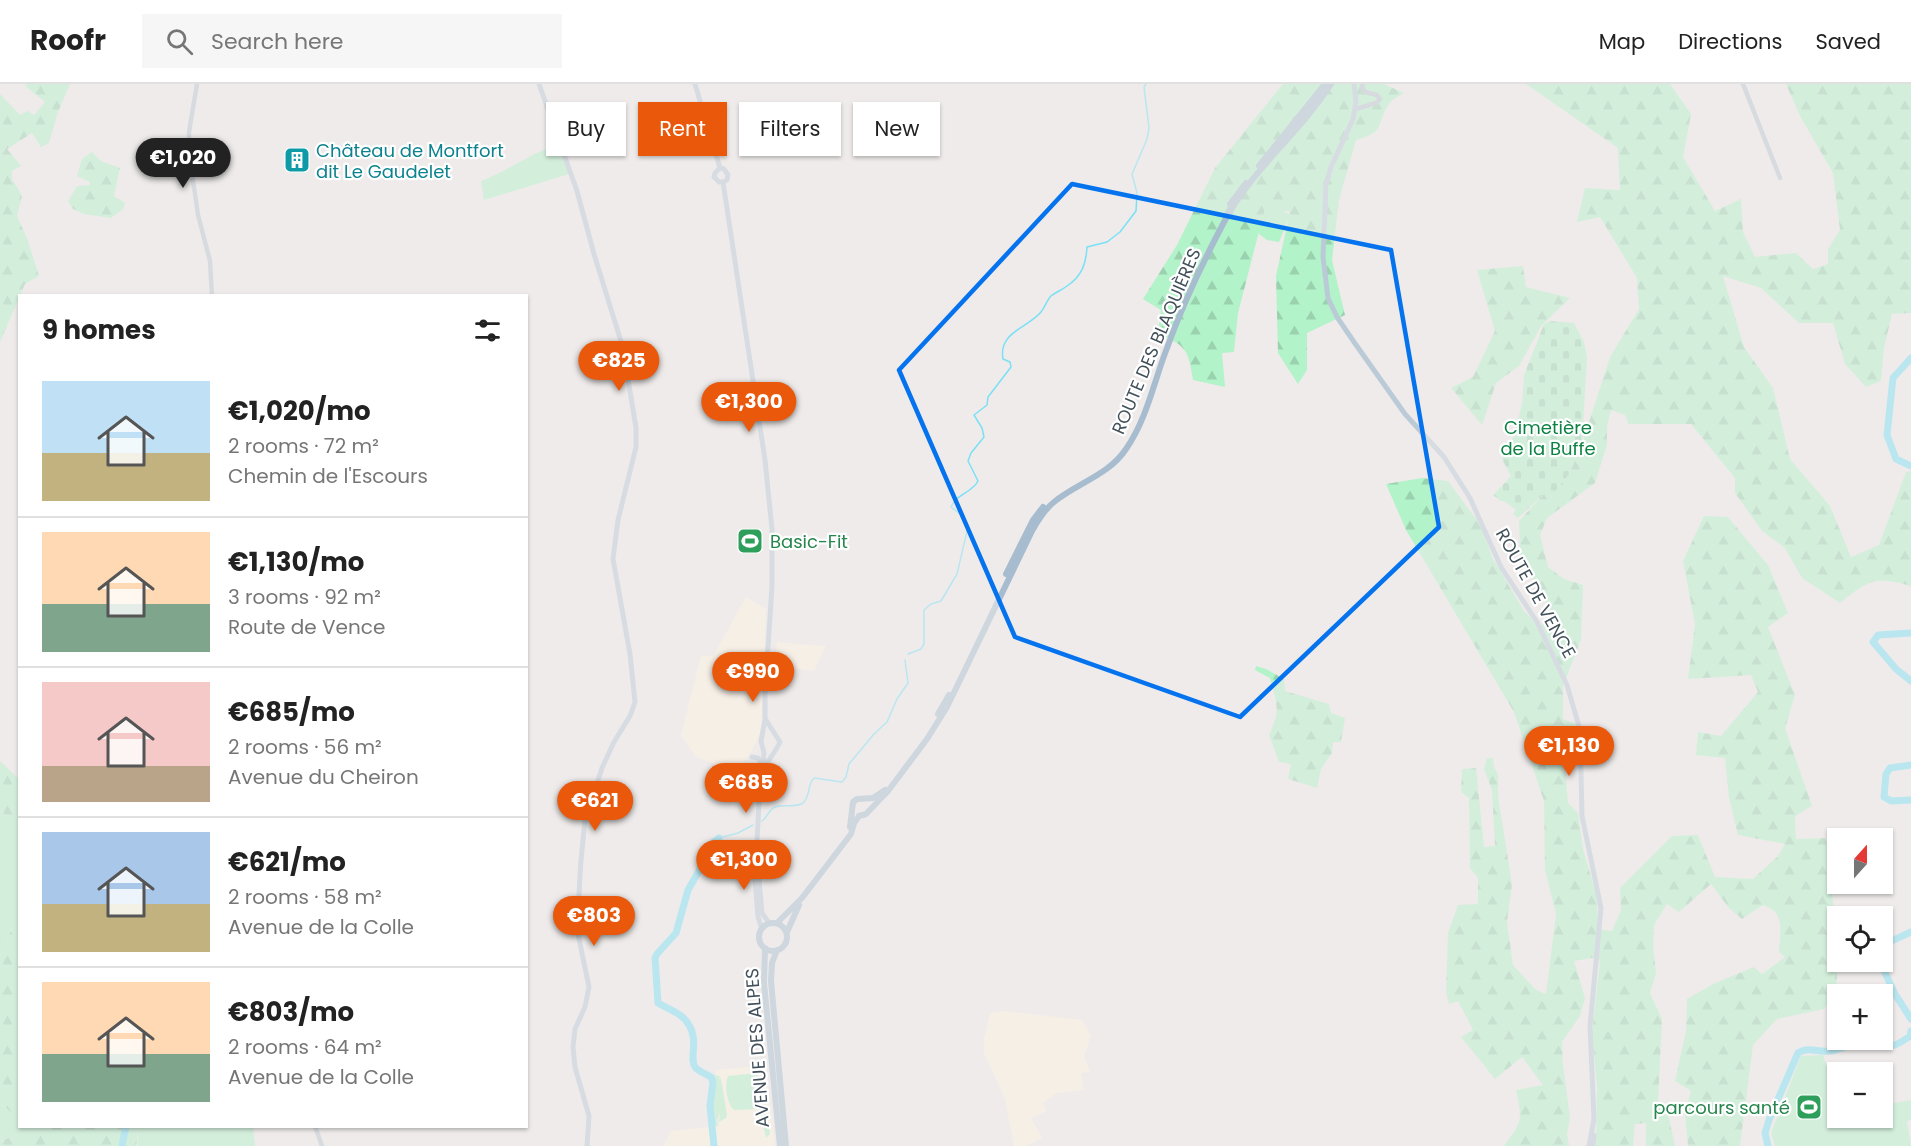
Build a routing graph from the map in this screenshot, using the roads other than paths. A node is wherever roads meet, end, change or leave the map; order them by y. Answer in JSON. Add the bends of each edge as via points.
{"nodes":[{"id":1,"x":197,"y":84,"type":"edge"},
{"id":2,"x":539,"y":84,"type":"edge"},
{"id":3,"x":695,"y":84,"type":"edge"},
{"id":4,"x":1325,"y":84,"type":"edge"},
{"id":5,"x":1331,"y":84,"type":"edge"},
{"id":6,"x":1354,"y":84,"type":"edge"},
{"id":7,"x":1363,"y":84,"type":"edge"},
{"id":8,"x":1743,"y":84,"type":"edge"},
{"id":9,"x":1356,"y":109,"type":"junction"},
{"id":10,"x":720,"y":168,"type":"junction"},
{"id":11,"x":1780,"y":178,"type":"dead end"},
{"id":12,"x":723,"y":182,"type":"junction"},
{"id":13,"x":212,"y":294,"type":"edge"},
{"id":14,"x":765,"y":720,"type":"junction"},
{"id":15,"x":772,"y":733,"type":"junction"},
{"id":16,"x":763,"y":736,"type":"junction"},
{"id":17,"x":764,"y":749,"type":"junction"},
{"id":18,"x":773,"y":752,"type":"junction"},
{"id":19,"x":915,"y":754,"type":"junction"},
{"id":20,"x":752,"y":757,"type":"dead end"},
{"id":21,"x":762,"y":767,"type":"junction"},
{"id":22,"x":894,"y":781,"type":"junction"},
{"id":23,"x":865,"y":800,"type":"junction"},
{"id":24,"x":869,"y":809,"type":"junction"},
{"id":25,"x":852,"y":812,"type":"junction"},
{"id":26,"x":860,"y":816,"type":"junction"},
{"id":27,"x":846,"y":840,"type":"junction"},
{"id":28,"x":756,"y":860,"type":"junction"},
{"id":29,"x":802,"y":898,"type":"junction"},
{"id":30,"x":769,"y":923,"type":"junction"},
{"id":31,"x":777,"y":923,"type":"junction"},
{"id":32,"x":762,"y":929,"type":"junction"},
{"id":33,"x":787,"y":932,"type":"junction"},
{"id":34,"x":765,"y":948,"type":"junction"},
{"id":35,"x":777,"y":950,"type":"junction"},
{"id":36,"x":316,"y":1128,"type":"edge"},
{"id":37,"x":322,"y":1146,"type":"edge"},
{"id":38,"x":587,"y":1146,"type":"edge"},
{"id":39,"x":780,"y":1146,"type":"edge"},
{"id":40,"x":786,"y":1146,"type":"edge"},
{"id":41,"x":1591,"y":1146,"type":"edge"}],
"edges":[{"from":1,"to":13,"type":"street","via":[[189,152],[198,215],[210,261]]},
{"from":2,"to":38,"type":"main road","via":[[577,191],[623,348],[636,428],[636,447],[613,559],[634,685],[633,709],[605,759],[591,802],[584,827],[579,883],[578,929],[588,997],[575,1029],[573,1047],[589,1116]]},
{"from":3,"to":10,"type":"main road"},
{"from":4,"to":19,"type":"main road","name":"ROUTE DES BLAQUIÈRES","via":[[1221,219],[1183,299],[1142,407],[1121,450],[1109,463],[1054,497],[1033,520],[958,678]]},
{"from":5,"to":19,"type":"main road","name":"ROUTE DES BLAQUIÈRES","via":[[1251,181],[1225,221],[1172,335],[1125,451],[1114,464],[1052,503],[1037,521],[950,703]]},
{"from":6,"to":9,"type":"main road","name":"ROUTE DE VENCE"},
{"from":7,"to":9,"type":"street","via":[[1365,92],[1380,99]]},
{"from":8,"to":11,"type":"street"},
{"from":9,"to":41,"type":"main road","name":"ROUTE DE VENCE","via":[[1326,184],[1323,257],[1325,288],[1331,306],[1405,414],[1437,449],[1470,498],[1502,567],[1537,622],[1568,684],[1580,730],[1582,816],[1601,908],[1590,1026]]},
{"from":10,"to":12,"type":"main road","via":[[728,175]]},
{"from":10,"to":12,"type":"main road","via":[[714,177]]},
{"from":12,"to":14,"type":"main road","via":[[771,514]]},
{"from":14,"to":15,"type":"main road"},
{"from":14,"to":16,"type":"main road"},
{"from":15,"to":16,"type":"main road"},
{"from":15,"to":18,"type":"main road","via":[[780,742]]},
{"from":16,"to":17,"type":"main road"},
{"from":17,"to":18,"type":"main road"},
{"from":17,"to":21,"type":"main road"},
{"from":18,"to":21,"type":"main road"},
{"from":19,"to":22,"type":"main road","name":"ROUTE DES BLAQUIÈRES"},
{"from":20,"to":21,"type":"main road","via":[[758,758]]},
{"from":21,"to":28,"type":"main road"},
{"from":22,"to":23,"type":"main road","via":[[876,797]]},
{"from":22,"to":24,"type":"main road"},
{"from":23,"to":24,"type":"main road"},
{"from":23,"to":25,"type":"main road","via":[[853,802]]},
{"from":24,"to":26,"type":"main road"},
{"from":25,"to":26,"type":"main road"},
{"from":25,"to":27,"type":"main road"},
{"from":26,"to":27,"type":"main road"},
{"from":27,"to":29,"type":"main road"},
{"from":28,"to":30,"type":"main road","via":[[762,913]]},
{"from":28,"to":32,"type":"main road","via":[[755,895]]},
{"from":29,"to":31,"type":"main road"},
{"from":29,"to":33,"type":"main road"},
{"from":30,"to":31,"type":"main road"},
{"from":30,"to":32,"type":"main road"},
{"from":31,"to":33,"type":"main road"},
{"from":32,"to":34,"type":"main road","via":[[759,937]]},
{"from":33,"to":35,"type":"main road","via":[[786,942]]},
{"from":34,"to":35,"type":"main road"},
{"from":34,"to":39,"type":"main road","name":"AVENUE DES ALPES"},
{"from":35,"to":40,"type":"main road","name":"AVENUE DES ALPES","via":[[771,981]]},
{"from":36,"to":37,"type":"street"}]}
